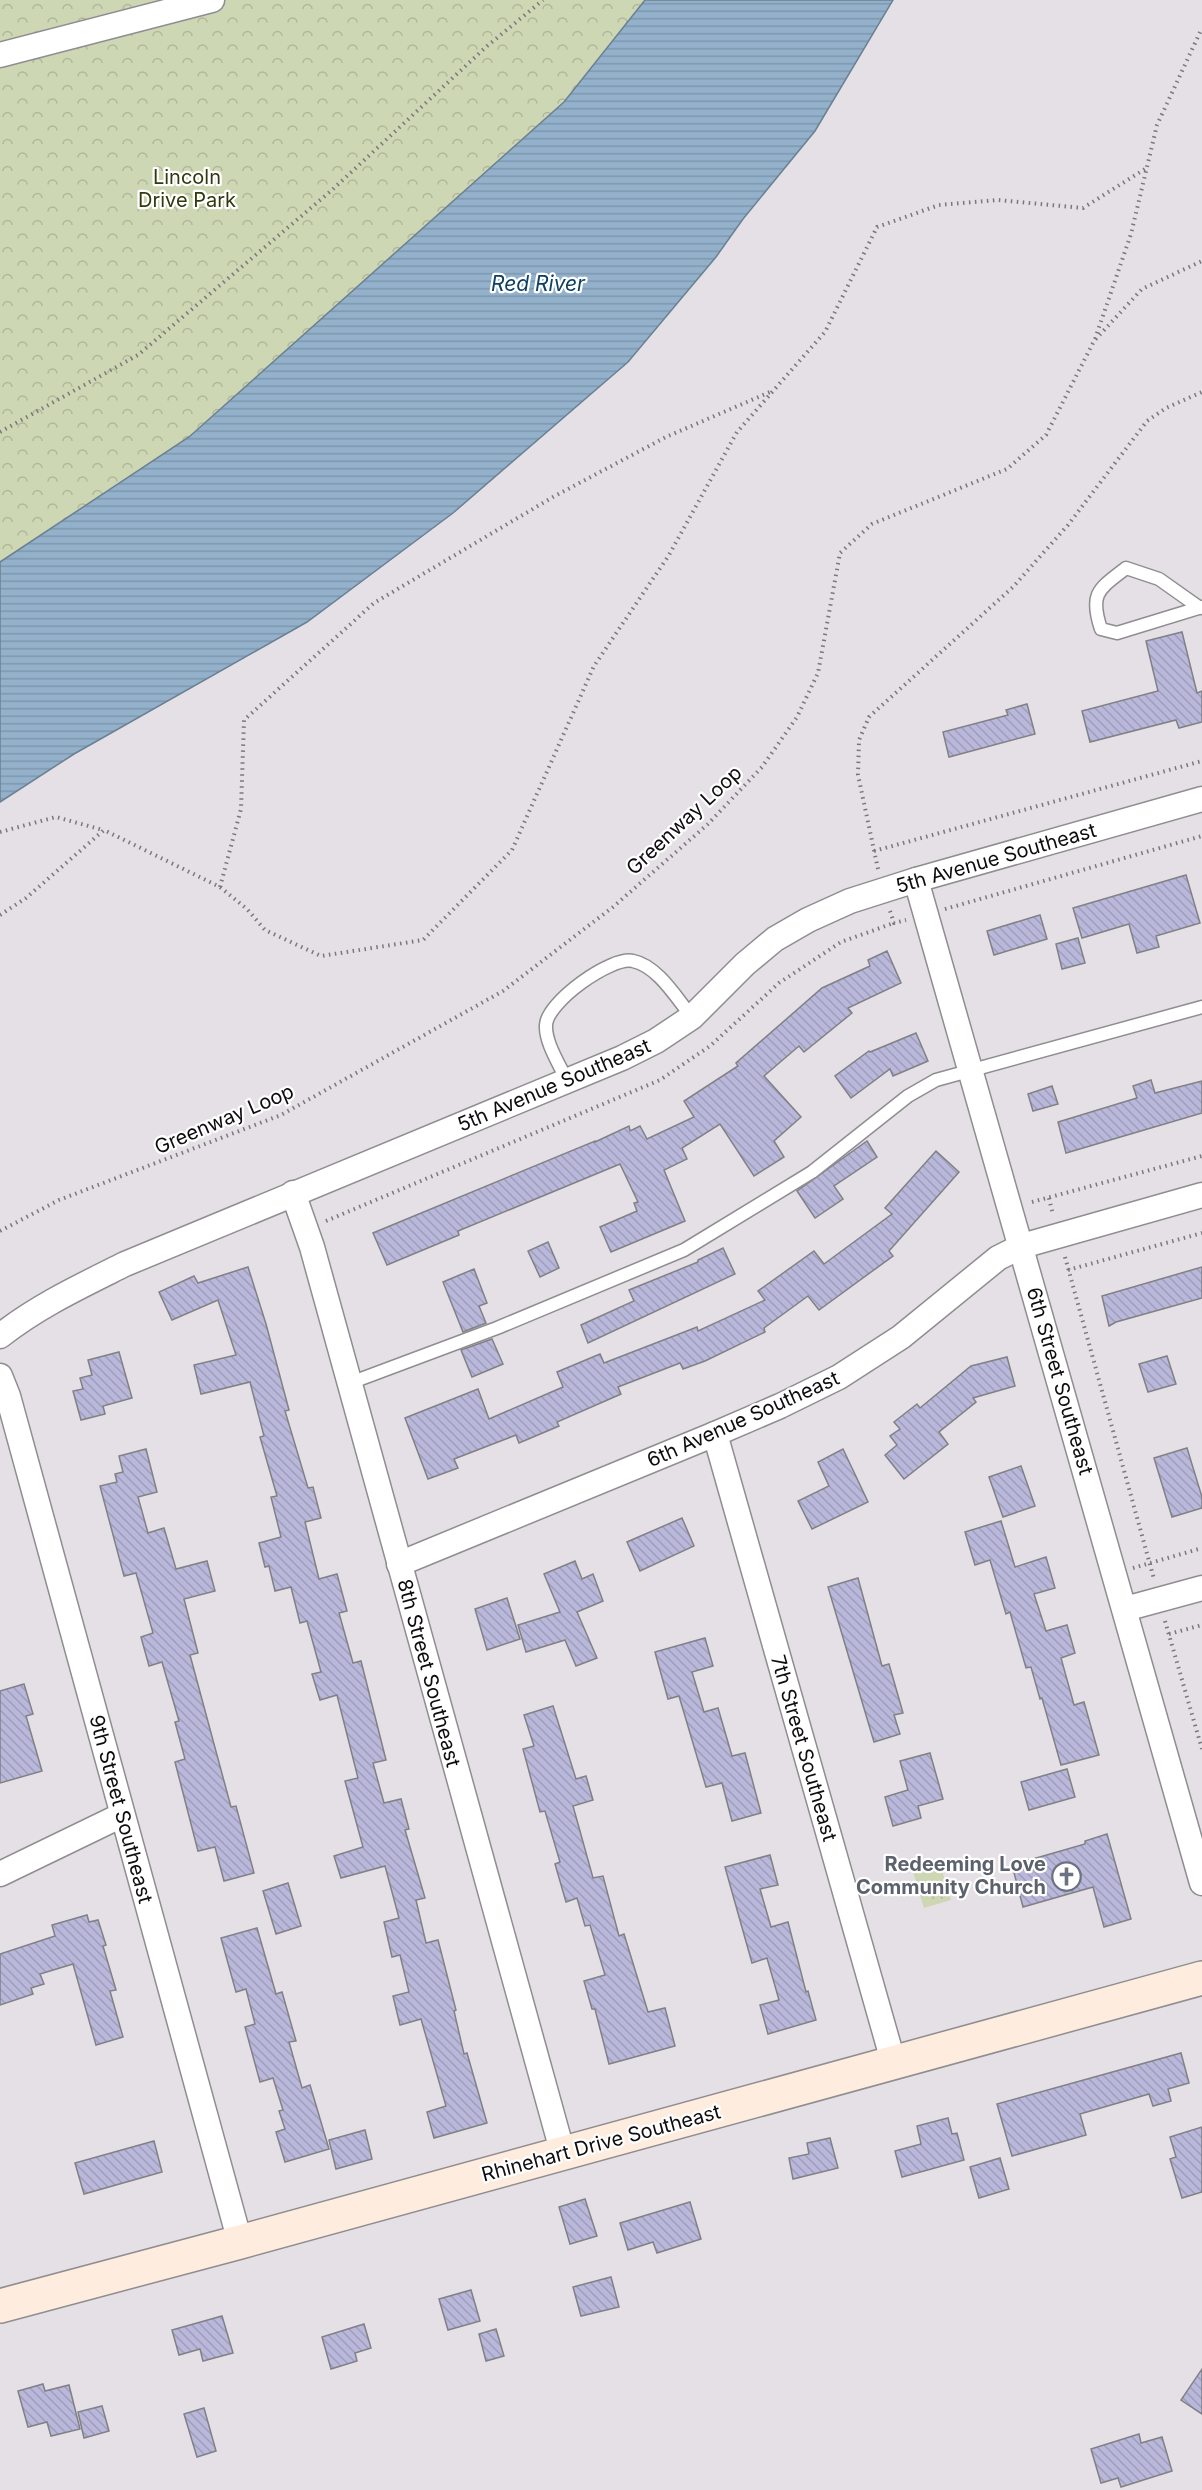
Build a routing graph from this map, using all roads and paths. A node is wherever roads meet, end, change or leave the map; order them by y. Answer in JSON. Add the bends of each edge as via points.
{"nodes":[{"id":1,"x":212,"y":0,"type":"edge"},
{"id":2,"x":543,"y":0,"type":"edge"},
{"id":3,"x":1202,"y":28,"type":"edge"},
{"id":4,"x":0,"y":56,"type":"edge"},
{"id":5,"x":1145,"y":169,"type":"junction"},
{"id":6,"x":1202,"y":261,"type":"edge"},
{"id":7,"x":1094,"y":340,"type":"junction"},
{"id":8,"x":774,"y":391,"type":"junction"},
{"id":9,"x":1202,"y":392,"type":"edge"},
{"id":10,"x":0,"y":432,"type":"edge"},
{"id":11,"x":1201,"y":608,"type":"edge"},
{"id":12,"x":1202,"y":761,"type":"edge"},
{"id":13,"x":1202,"y":800,"type":"edge"},
{"id":14,"x":104,"y":830,"type":"junction"},
{"id":15,"x":0,"y":832,"type":"edge"},
{"id":16,"x":1202,"y":836,"type":"edge"},
{"id":17,"x":874,"y":851,"type":"junction"},
{"id":18,"x":916,"y":880,"type":"junction"},
{"id":19,"x":220,"y":887,"type":"junction"},
{"id":20,"x":884,"y":890,"type":"junction"},
{"id":21,"x":926,"y":914,"type":"junction"},
{"id":22,"x":0,"y":915,"type":"edge"},
{"id":23,"x":1202,"y":1007,"type":"edge"},
{"id":24,"x":692,"y":1017,"type":"junction"},
{"id":25,"x":971,"y":1070,"type":"junction"},
{"id":26,"x":567,"y":1081,"type":"junction"},
{"id":27,"x":1202,"y":1156,"type":"edge"},
{"id":28,"x":293,"y":1193,"type":"junction"},
{"id":29,"x":1202,"y":1195,"type":"edge"},
{"id":30,"x":1049,"y":1198,"type":"junction"},
{"id":31,"x":1011,"y":1208,"type":"junction"},
{"id":32,"x":0,"y":1231,"type":"edge"},
{"id":33,"x":1202,"y":1233,"type":"edge"},
{"id":34,"x":1059,"y":1234,"type":"junction"},
{"id":35,"x":1022,"y":1246,"type":"junction"},
{"id":36,"x":1068,"y":1270,"type":"junction"},
{"id":37,"x":0,"y":1336,"type":"edge"},
{"id":38,"x":0,"y":1376,"type":"edge"},
{"id":39,"x":350,"y":1383,"type":"junction"},
{"id":40,"x":715,"y":1434,"type":"junction"},
{"id":41,"x":1202,"y":1548,"type":"edge"},
{"id":42,"x":1149,"y":1563,"type":"junction"},
{"id":43,"x":399,"y":1564,"type":"junction"},
{"id":44,"x":1115,"y":1573,"type":"junction"},
{"id":45,"x":1202,"y":1588,"type":"edge"},
{"id":46,"x":1159,"y":1600,"type":"junction"},
{"id":47,"x":1125,"y":1609,"type":"junction"},
{"id":48,"x":1202,"y":1624,"type":"edge"},
{"id":49,"x":1169,"y":1634,"type":"junction"},
{"id":50,"x":1202,"y":1749,"type":"edge"},
{"id":51,"x":122,"y":1815,"type":"junction"},
{"id":52,"x":0,"y":1874,"type":"edge"},
{"id":53,"x":1202,"y":1883,"type":"edge"},
{"id":54,"x":1202,"y":1978,"type":"edge"},
{"id":55,"x":893,"y":2061,"type":"junction"},
{"id":56,"x":563,"y":2154,"type":"junction"},
{"id":57,"x":240,"y":2242,"type":"junction"},
{"id":58,"x":0,"y":2306,"type":"edge"}],
"edges":[{"from":1,"to":4,"type":"street"},
{"from":2,"to":10,"type":"path","via":[[486,47],[332,190],[138,355]]},
{"from":3,"to":5,"type":"path","via":[[1157,125]]},
{"from":5,"to":7,"type":"path","via":[[1131,234]]},
{"from":5,"to":8,"type":"path","via":[[1083,208],[998,200],[939,205],[877,227],[825,332]]},
{"from":6,"to":7,"type":"path","name":"Greenway Loop","via":[[1142,289]]},
{"from":7,"to":32,"type":"path","name":"Greenway Loop","via":[[1046,435],[1007,470],[872,524],[840,553],[818,673],[797,717],[762,767],[708,824],[613,907],[503,991],[281,1115],[58,1200]]},
{"from":8,"to":19,"type":"path","via":[[666,437],[553,497],[374,603],[244,720],[241,809]]},
{"from":8,"to":19,"type":"path","via":[[737,432],[669,555],[594,666],[512,850],[423,940],[321,956],[265,930]]},
{"from":9,"to":17,"type":"path","via":[[1147,421],[1068,525],[1013,587],[868,717],[859,740],[858,775]]},
{"from":11,"to":11,"type":"lane","via":[[1117,633],[1101,628],[1094,608],[1101,588],[1126,568],[1159,579]]},
{"from":12,"to":17,"type":"path"},
{"from":13,"to":18,"type":"street","name":"5th Avenue Southeast"},
{"from":14,"to":15,"type":"path","via":[[57,817]]},
{"from":14,"to":19,"type":"path"},
{"from":14,"to":22,"type":"path","via":[[26,898]]},
{"from":16,"to":21,"type":"path"},
{"from":17,"to":20,"type":"path"},
{"from":18,"to":20,"type":"street","name":"5th Avenue Southeast"},
{"from":18,"to":21,"type":"street","name":"6th Street Southeast"},
{"from":20,"to":21,"type":"path","via":[[894,923]]},
{"from":20,"to":24,"type":"street","name":"5th Avenue Southeast","via":[[850,901],[775,939]]},
{"from":21,"to":25,"type":"street","name":"6th Street Southeast"},
{"from":23,"to":25,"type":"lane"},
{"from":24,"to":26,"type":"street","name":"5th Avenue Southeast","via":[[656,1041]]},
{"from":24,"to":26,"type":"lane","via":[[647,966],[623,960],[611,964],[567,994],[547,1018],[549,1041]]},
{"from":25,"to":31,"type":"street","name":"6th Street Southeast"},
{"from":25,"to":39,"type":"lane","via":[[936,1080],[908,1096],[812,1172],[684,1250],[497,1328]]},
{"from":26,"to":28,"type":"street","name":"5th Avenue Southeast"},
{"from":27,"to":30,"type":"path"},
{"from":28,"to":37,"type":"street","name":"5th Avenue Southeast","via":[[125,1264],[54,1299]]},
{"from":28,"to":39,"type":"street","name":"8th Street Southeast","via":[[307,1229]]},
{"from":29,"to":34,"type":"street","name":"6th Avenue Southeast"},
{"from":30,"to":31,"type":"path"},
{"from":30,"to":34,"type":"path"},
{"from":31,"to":35,"type":"street","name":"6th Street Southeast"},
{"from":33,"to":36,"type":"path"},
{"from":34,"to":35,"type":"street","name":"6th Avenue Southeast"},
{"from":34,"to":36,"type":"path"},
{"from":35,"to":40,"type":"street","name":"6th Avenue Southeast","via":[[998,1257],[901,1337],[839,1377]]},
{"from":35,"to":44,"type":"street","name":"6th Street Southeast"},
{"from":36,"to":42,"type":"path"},
{"from":38,"to":51,"type":"street","name":"9th Street Southeast"},
{"from":39,"to":43,"type":"street","name":"8th Street Southeast"},
{"from":40,"to":43,"type":"street","name":"6th Avenue Southeast"},
{"from":40,"to":55,"type":"street","name":"7th Street Southeast"},
{"from":41,"to":42,"type":"path"},
{"from":42,"to":44,"type":"path"},
{"from":42,"to":46,"type":"path"},
{"from":43,"to":56,"type":"street","name":"8th Street Southeast"},
{"from":44,"to":47,"type":"street","name":"6th Street Southeast"},
{"from":45,"to":46,"type":"street"},
{"from":46,"to":47,"type":"street"},
{"from":46,"to":49,"type":"path"},
{"from":47,"to":53,"type":"street","name":"6th Street Southeast"},
{"from":48,"to":49,"type":"path"},
{"from":49,"to":50,"type":"path"},
{"from":51,"to":52,"type":"street"},
{"from":51,"to":57,"type":"street","name":"9th Street Southeast"},
{"from":54,"to":55,"type":"street","name":"Rhinehart Drive Southeast"},
{"from":55,"to":56,"type":"street","name":"Rhinehart Drive Southeast"},
{"from":56,"to":57,"type":"street","name":"Rhinehart Drive Southeast"},
{"from":57,"to":58,"type":"street","name":"Rhinehart Drive Southeast"}]}
